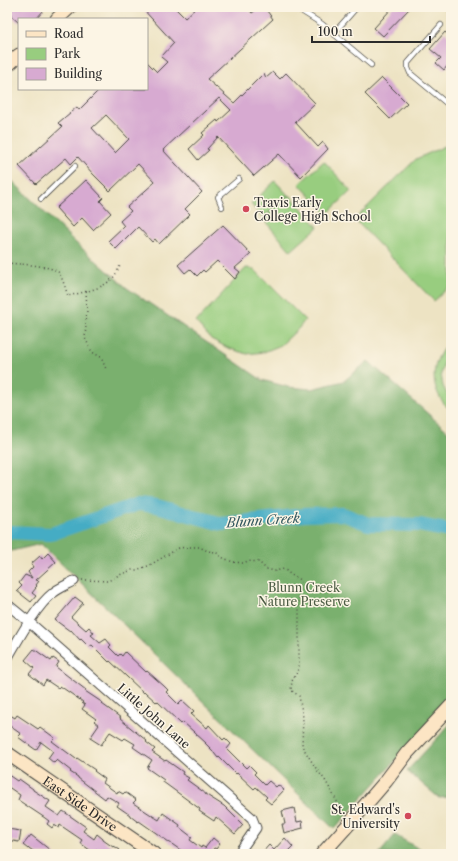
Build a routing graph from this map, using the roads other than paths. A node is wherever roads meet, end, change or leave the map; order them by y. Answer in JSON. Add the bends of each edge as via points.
{"nodes":[{"id":1,"x":295,"y":7,"type":"edge"},
{"id":2,"x":302,"y":7,"type":"edge"},
{"id":3,"x":357,"y":7,"type":"edge"},
{"id":4,"x":68,"y":8,"type":"edge"},
{"id":5,"x":311,"y":17,"type":"junction"},
{"id":6,"x":58,"y":18,"type":"edge"},
{"id":7,"x":442,"y":25,"type":"dead end"},
{"id":8,"x":334,"y":34,"type":"junction"},
{"id":9,"x":371,"y":65,"type":"dead end"},
{"id":10,"x":451,"y":106,"type":"edge"},
{"id":11,"x":75,"y":166,"type":"dead end"},
{"id":12,"x":239,"y":179,"type":"dead end"},
{"id":13,"x":41,"y":199,"type":"dead end"},
{"id":14,"x":222,"y":207,"type":"dead end"},
{"id":15,"x":74,"y":581,"type":"road end"},
{"id":16,"x":7,"y":604,"type":"edge"},
{"id":17,"x":29,"y":622,"type":"junction"},
{"id":18,"x":7,"y":659,"type":"edge"},
{"id":19,"x":451,"y":706,"type":"edge"},
{"id":20,"x":7,"y":753,"type":"edge"},
{"id":21,"x":154,"y":854,"type":"edge"},
{"id":22,"x":238,"y":854,"type":"edge"},
{"id":23,"x":322,"y":854,"type":"edge"}],
"edges":[{"from":1,"to":5,"type":"lane"},
{"from":2,"to":5,"type":"lane"},
{"from":3,"to":8,"type":"lane"},
{"from":4,"to":6,"type":"street"},
{"from":5,"to":8,"type":"lane"},
{"from":7,"to":10,"type":"lane","via":[[408,63],[408,68],[410,73]]},
{"from":8,"to":9,"type":"lane"},
{"from":11,"to":13,"type":"lane"},
{"from":12,"to":14,"type":"lane","via":[[218,197]]},
{"from":15,"to":17,"type":"street","via":[[52,593]]},
{"from":16,"to":17,"type":"street","name":"Little John Lane"},
{"from":17,"to":18,"type":"street"},
{"from":17,"to":22,"type":"street","name":"Little John Lane","via":[[252,818],[256,828]]},
{"from":19,"to":23,"type":"street"},
{"from":20,"to":21,"type":"street","name":"East Side Drive"}]}
